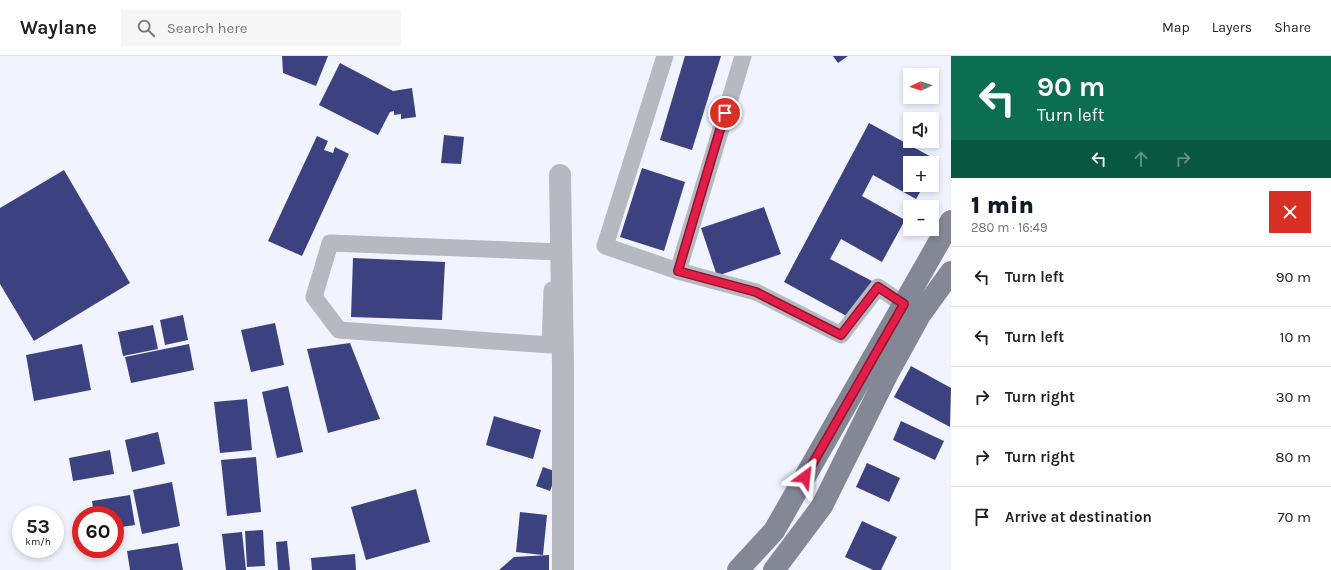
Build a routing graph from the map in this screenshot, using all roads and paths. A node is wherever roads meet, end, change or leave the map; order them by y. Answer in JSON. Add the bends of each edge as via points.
{"nodes":[{"id":1,"x":665,"y":56,"type":"edge"},
{"id":2,"x":743,"y":56,"type":"edge"},
{"id":3,"x":560,"y":175,"type":"dead end"},
{"id":4,"x":951,"y":221,"type":"edge"},
{"id":5,"x":562,"y":252,"type":"junction"},
{"id":6,"x":678,"y":271,"type":"junction"},
{"id":7,"x":951,"y":272,"type":"edge"},
{"id":8,"x":562,"y":279,"type":"junction"},
{"id":9,"x":904,"y":304,"type":"junction"},
{"id":10,"x":563,"y":570,"type":"edge"},
{"id":11,"x":738,"y":570,"type":"edge"},
{"id":12,"x":774,"y":570,"type":"edge"}],
"edges":[{"from":1,"to":6,"type":"street","via":[[605,246]]},
{"from":2,"to":6,"type":"street"},
{"from":3,"to":5,"type":"street"},
{"from":4,"to":9,"type":"main road"},
{"from":5,"to":8,"type":"street"},
{"from":5,"to":8,"type":"street","via":[[330,243],[314,297],[339,330],[550,345],[552,278]]},
{"from":6,"to":9,"type":"street","via":[[756,292],[841,335],[878,287]]},
{"from":7,"to":12,"type":"main road","via":[[916,322],[822,506]]},
{"from":8,"to":10,"type":"street"},
{"from":9,"to":11,"type":"main road","via":[[774,531]]}]}
